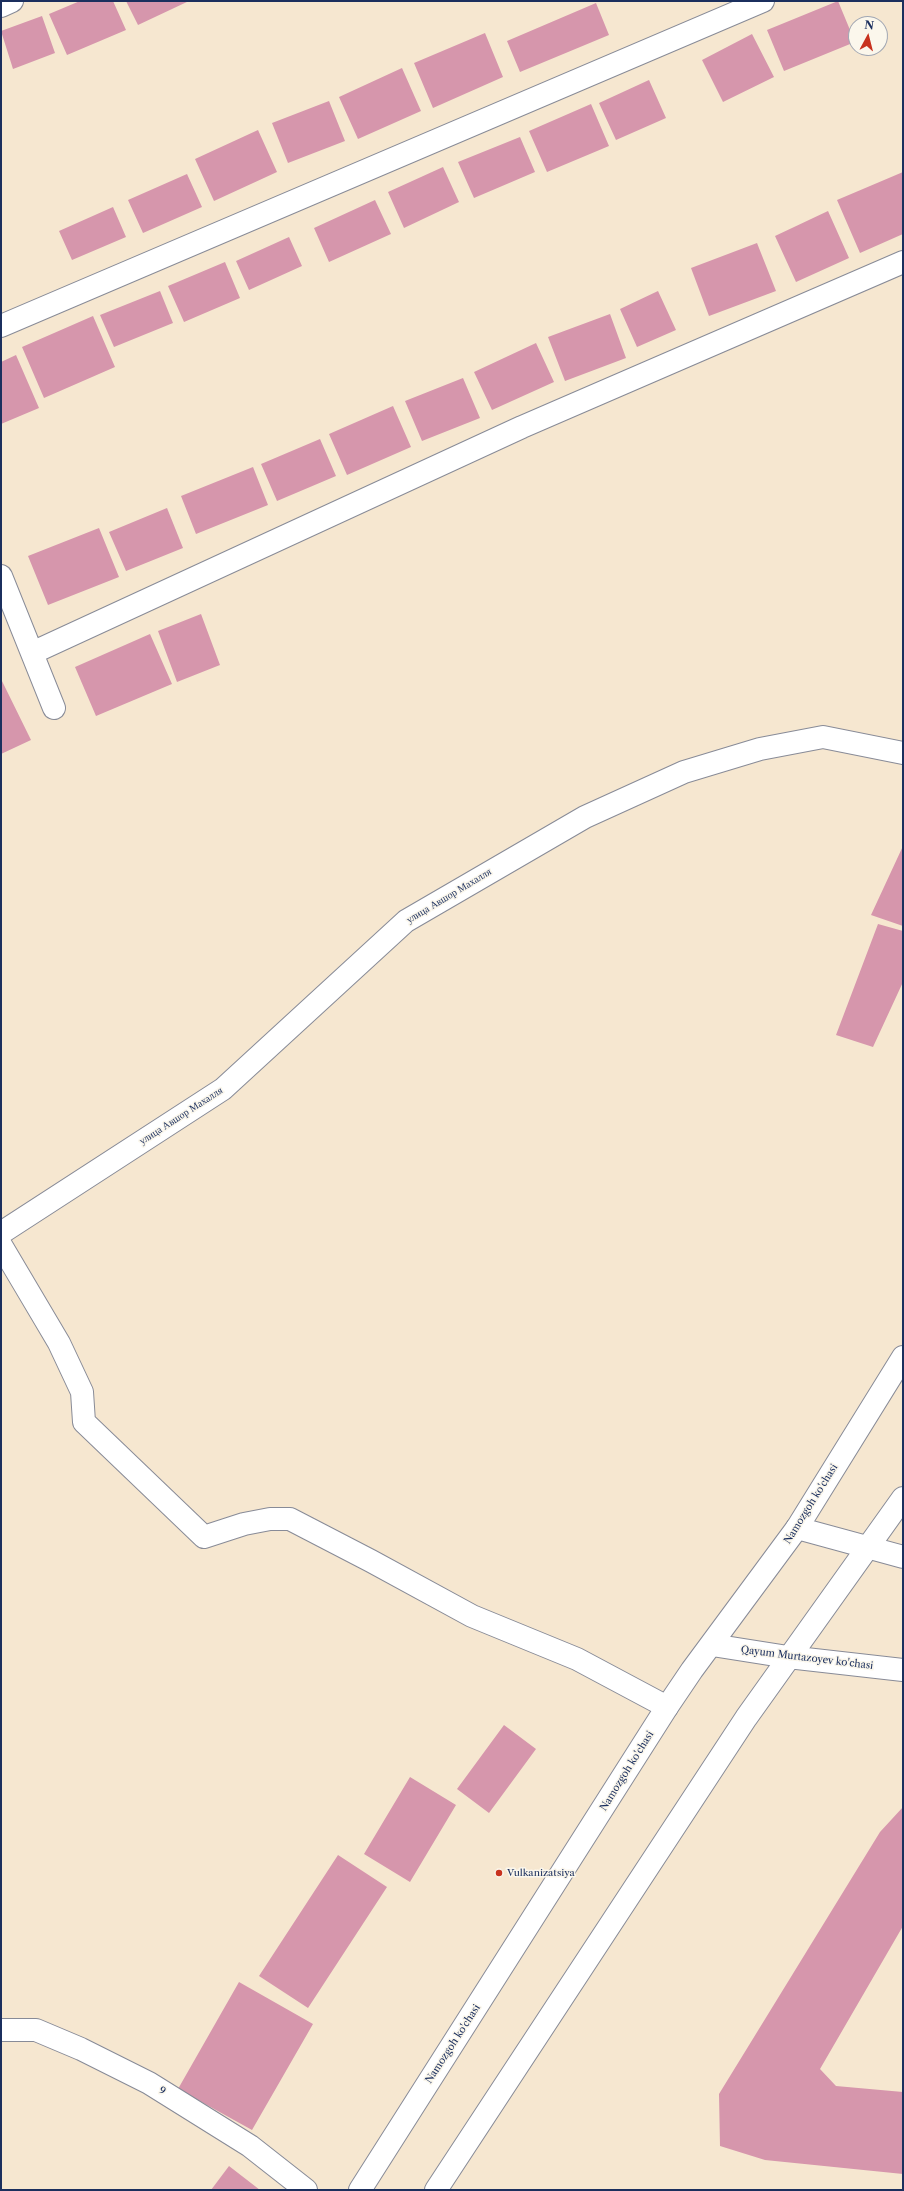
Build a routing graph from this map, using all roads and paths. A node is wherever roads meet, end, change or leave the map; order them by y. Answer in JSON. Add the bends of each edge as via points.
{"nodes":[{"id":1,"x":12,"y":1,"type":"edge"},
{"id":2,"x":763,"y":1,"type":"edge"},
{"id":3,"x":1,"y":6,"type":"edge"},
{"id":4,"x":903,"y":262,"type":"edge"},
{"id":5,"x":1,"y":326,"type":"edge"},
{"id":6,"x":1,"y":576,"type":"edge"},
{"id":7,"x":32,"y":653,"type":"junction"},
{"id":8,"x":54,"y":708,"type":"dead end"},
{"id":9,"x":903,"y":753,"type":"edge"},
{"id":10,"x":1,"y":1233,"type":"edge"},
{"id":11,"x":1,"y":1245,"type":"edge"},
{"id":12,"x":903,"y":1357,"type":"edge"},
{"id":13,"x":903,"y":1498,"type":"edge"},
{"id":14,"x":797,"y":1528,"type":"junction"},
{"id":15,"x":867,"y":1547,"type":"junction"},
{"id":16,"x":903,"y":1557,"type":"edge"},
{"id":17,"x":712,"y":1645,"type":"junction"},
{"id":18,"x":788,"y":1657,"type":"junction"},
{"id":19,"x":903,"y":1670,"type":"edge"},
{"id":20,"x":667,"y":1707,"type":"junction"},
{"id":21,"x":1,"y":2030,"type":"edge"},
{"id":22,"x":306,"y":2190,"type":"edge"},
{"id":23,"x":360,"y":2190,"type":"edge"},
{"id":24,"x":436,"y":2190,"type":"edge"}],
"edges":[{"from":1,"to":3,"type":"street"},
{"from":2,"to":5,"type":"street"},
{"from":4,"to":7,"type":"street","via":[[522,427]]},
{"from":6,"to":7,"type":"street"},
{"from":7,"to":8,"type":"street"},
{"from":9,"to":10,"type":"street","name":"улица Авшор Махалля","via":[[823,737],[760,749],[684,772],[585,817],[406,921],[223,1089]]},
{"from":11,"to":20,"type":"street","via":[[59,1343],[79,1385],[82,1392],[84,1422],[204,1537],[244,1524],[290,1519],[472,1616],[577,1659]]},
{"from":12,"to":14,"type":"street","name":"Namozgoh ko'chasi"},
{"from":13,"to":15,"type":"street"},
{"from":14,"to":15,"type":"street"},
{"from":14,"to":17,"type":"street","name":"Namozgoh ko'chasi"},
{"from":15,"to":16,"type":"street"},
{"from":15,"to":18,"type":"street"},
{"from":17,"to":18,"type":"street","name":"Qayum Murtazoyev ko'chasi"},
{"from":17,"to":20,"type":"street","name":"Namozgoh ko'chasi"},
{"from":18,"to":19,"type":"street","name":"Qayum Murtazoyev ko'chasi"},
{"from":18,"to":24,"type":"street"},
{"from":20,"to":23,"type":"street","name":"Namozgoh ko'chasi"},
{"from":21,"to":22,"type":"street","name":"9","via":[[36,2030],[150,2083],[250,2146]]}]}
